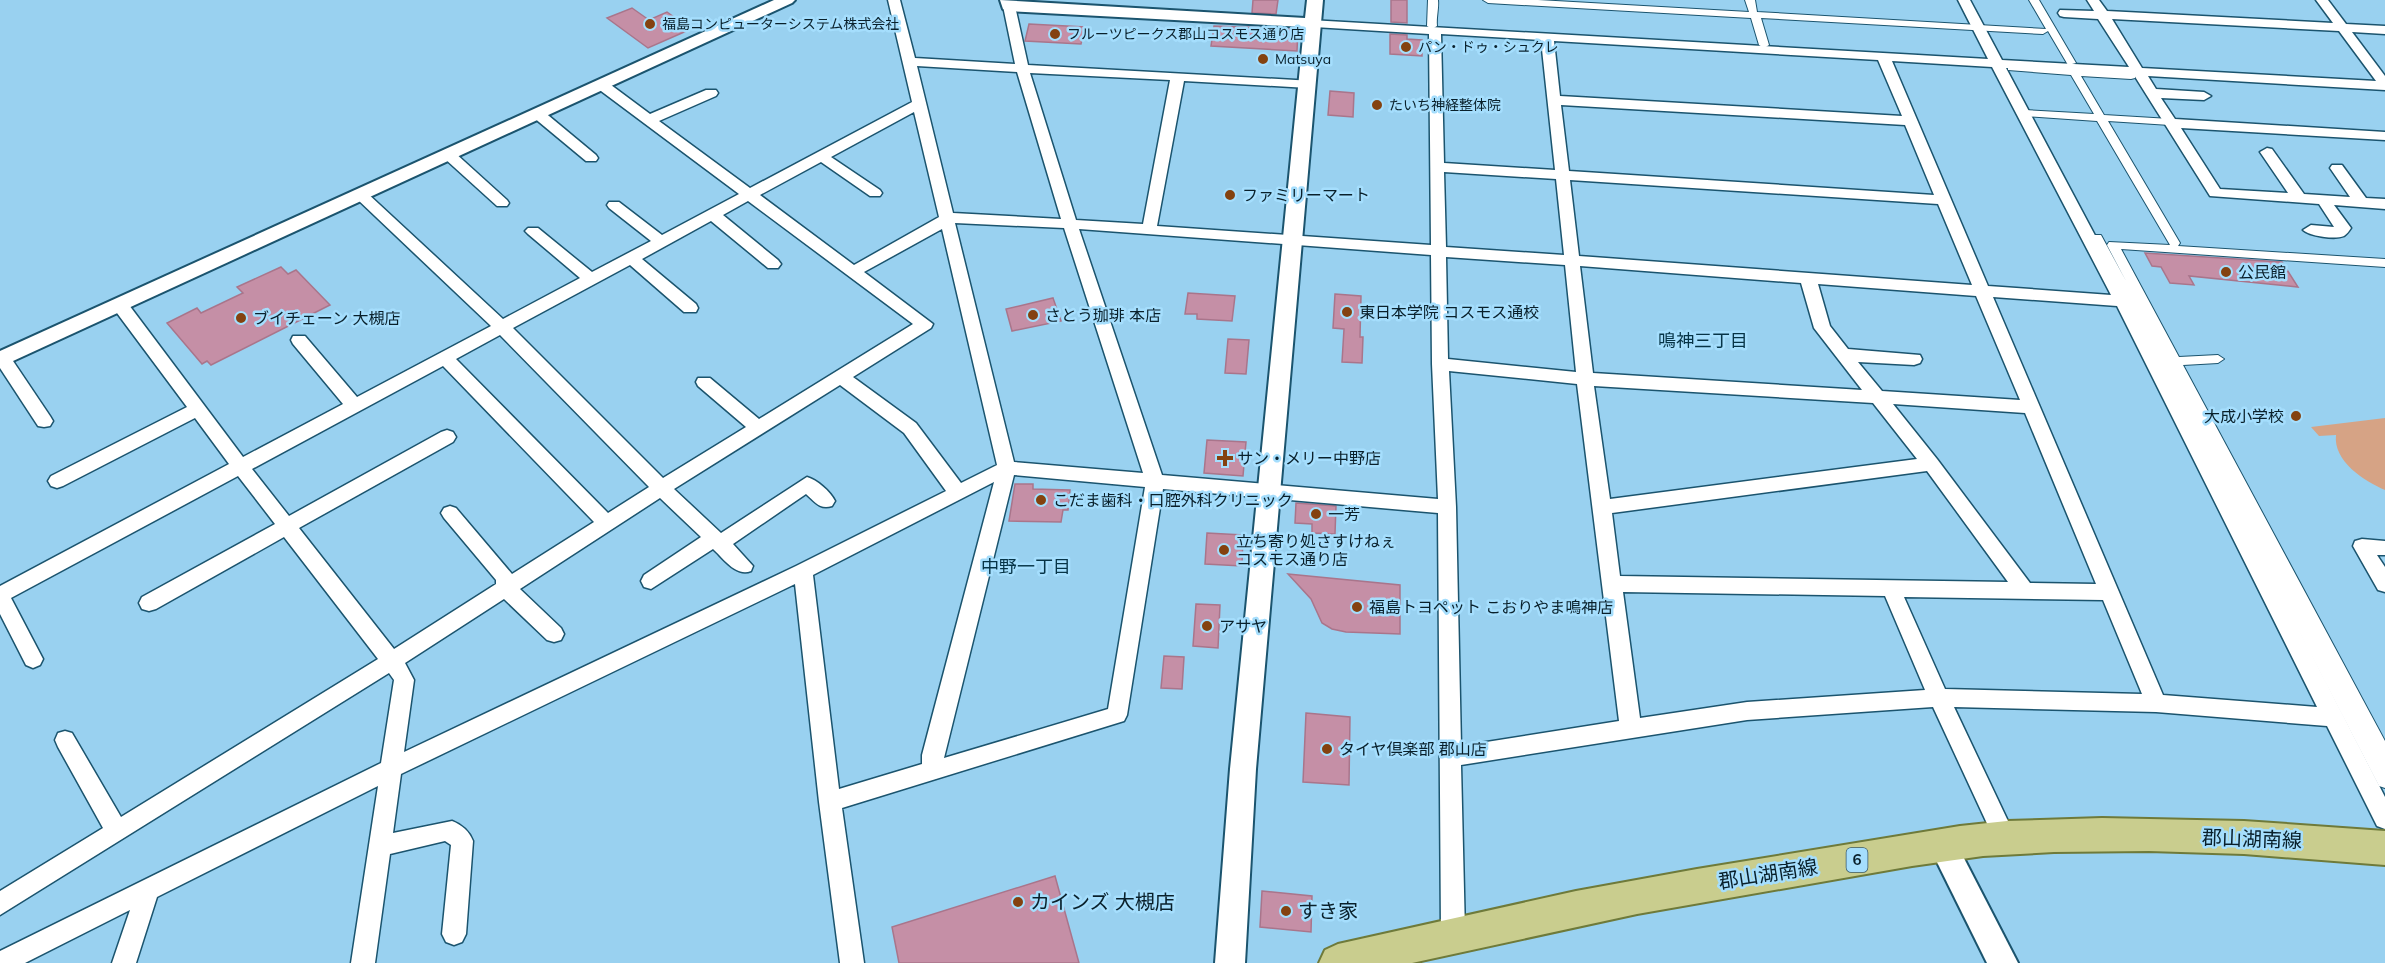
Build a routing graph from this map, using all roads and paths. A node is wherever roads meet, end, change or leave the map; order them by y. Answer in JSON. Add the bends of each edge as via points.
{"nodes":[{"id":1,"x":787,"y":0,"type":"edge"},
{"id":2,"x":894,"y":0,"type":"edge"},
{"id":3,"x":1316,"y":0,"type":"edge"},
{"id":4,"x":1433,"y":0,"type":"edge"},
{"id":5,"x":1488,"y":0,"type":"edge"},
{"id":6,"x":1559,"y":0,"type":"edge"},
{"id":7,"x":1750,"y":0,"type":"edge"},
{"id":8,"x":1964,"y":0,"type":"edge"},
{"id":9,"x":2026,"y":0,"type":"edge"},
{"id":10,"x":2034,"y":0,"type":"edge"},
{"id":11,"x":2093,"y":0,"type":"edge"},
{"id":12,"x":2322,"y":0,"type":"edge"},
{"id":13,"x":1008,"y":3,"type":"edge"},
{"id":14,"x":1092,"y":5,"type":"edge"},
{"id":15,"x":1754,"y":13,"type":"junction"},
{"id":16,"x":2064,"y":13,"type":"dead end"},
{"id":17,"x":2103,"y":15,"type":"junction"},
{"id":18,"x":1314,"y":23,"type":"junction"},
{"id":19,"x":1978,"y":25,"type":"junction"},
{"id":20,"x":1433,"y":28,"type":"junction"},
{"id":21,"x":2342,"y":28,"type":"junction"},
{"id":22,"x":2042,"y":29,"type":"junction"},
{"id":23,"x":2385,"y":30,"type":"edge"},
{"id":24,"x":1547,"y":37,"type":"junction"},
{"id":25,"x":1764,"y":45,"type":"dead end"},
{"id":26,"x":1883,"y":56,"type":"junction"},
{"id":27,"x":908,"y":62,"type":"junction"},
{"id":28,"x":2005,"y":64,"type":"junction"},
{"id":29,"x":2068,"y":67,"type":"junction"},
{"id":30,"x":1022,"y":68,"type":"junction"},
{"id":31,"x":2131,"y":71,"type":"junction"},
{"id":32,"x":1178,"y":76,"type":"junction"},
{"id":33,"x":1308,"y":84,"type":"junction"},
{"id":34,"x":602,"y":85,"type":"junction"},
{"id":35,"x":2385,"y":85,"type":"edge"},
{"id":36,"x":711,"y":93,"type":"dead end"},
{"id":37,"x":2152,"y":93,"type":"junction"},
{"id":38,"x":2204,"y":96,"type":"dead end"},
{"id":39,"x":1554,"y":100,"type":"junction"},
{"id":40,"x":920,"y":104,"type":"junction"},
{"id":41,"x":2024,"y":113,"type":"junction"},
{"id":42,"x":538,"y":114,"type":"junction"},
{"id":43,"x":2096,"y":117,"type":"junction"},
{"id":44,"x":649,"y":120,"type":"junction"},
{"id":45,"x":1911,"y":121,"type":"junction"},
{"id":46,"x":2170,"y":122,"type":"junction"},
{"id":47,"x":2385,"y":136,"type":"edge"},
{"id":48,"x":2268,"y":152,"type":"dead end"},
{"id":49,"x":449,"y":155,"type":"junction"},
{"id":50,"x":822,"y":157,"type":"junction"},
{"id":51,"x":591,"y":158,"type":"dead end"},
{"id":52,"x":1438,"y":167,"type":"junction"},
{"id":53,"x":2337,"y":168,"type":"dead end"},
{"id":54,"x":1562,"y":176,"type":"junction"},
{"id":55,"x":875,"y":193,"type":"dead end"},
{"id":56,"x":361,"y":195,"type":"junction"},
{"id":57,"x":750,"y":196,"type":"junction"},
{"id":58,"x":2301,"y":199,"type":"junction"},
{"id":59,"x":1944,"y":200,"type":"junction"},
{"id":60,"x":2323,"y":200,"type":"junction"},
{"id":61,"x":502,"y":203,"type":"dead end"},
{"id":62,"x":2362,"y":203,"type":"junction"},
{"id":63,"x":2385,"y":204,"type":"edge"},
{"id":64,"x":614,"y":205,"type":"dead end"},
{"id":65,"x":712,"y":215,"type":"junction"},
{"id":66,"x":949,"y":218,"type":"junction"},
{"id":67,"x":1070,"y":224,"type":"junction"},
{"id":68,"x":1149,"y":230,"type":"junction"},
{"id":69,"x":2311,"y":230,"type":"dead end"},
{"id":70,"x":533,"y":231,"type":"dead end"},
{"id":71,"x":1291,"y":240,"type":"junction"},
{"id":72,"x":662,"y":242,"type":"junction"},
{"id":73,"x":2169,"y":243,"type":"junction"},
{"id":74,"x":1440,"y":251,"type":"junction"},
{"id":75,"x":2385,"y":257,"type":"edge"},
{"id":76,"x":631,"y":258,"type":"junction"},
{"id":77,"x":1573,"y":261,"type":"junction"},
{"id":78,"x":2385,"y":263,"type":"edge"},
{"id":79,"x":773,"y":264,"type":"dead end"},
{"id":80,"x":853,"y":272,"type":"junction"},
{"id":81,"x":1808,"y":278,"type":"junction"},
{"id":82,"x":591,"y":279,"type":"junction"},
{"id":83,"x":1981,"y":290,"type":"junction"},
{"id":84,"x":2121,"y":301,"type":"junction"},
{"id":85,"x":120,"y":305,"type":"junction"},
{"id":86,"x":690,"y":308,"type":"dead end"},
{"id":87,"x":501,"y":326,"type":"junction"},
{"id":88,"x":299,"y":340,"type":"dead end"},
{"id":89,"x":1844,"y":355,"type":"junction"},
{"id":90,"x":444,"y":356,"type":"junction"},
{"id":91,"x":1914,"y":359,"type":"dead end"},
{"id":92,"x":2218,"y":359,"type":"dead end"},
{"id":93,"x":1,"y":360,"type":"edge"},
{"id":94,"x":2177,"y":361,"type":"dead end"},
{"id":95,"x":1440,"y":364,"type":"junction"},
{"id":96,"x":842,"y":377,"type":"junction"},
{"id":97,"x":1586,"y":379,"type":"junction"},
{"id":98,"x":704,"y":382,"type":"dead end"},
{"id":99,"x":1880,"y":398,"type":"junction"},
{"id":100,"x":354,"y":405,"type":"junction"},
{"id":101,"x":2032,"y":407,"type":"junction"},
{"id":102,"x":198,"y":410,"type":"junction"},
{"id":103,"x":44,"y":421,"type":"dead end"},
{"id":104,"x":759,"y":428,"type":"junction"},
{"id":105,"x":447,"y":437,"type":"dead end"},
{"id":106,"x":1931,"y":464,"type":"junction"},
{"id":107,"x":240,"y":466,"type":"junction"},
{"id":108,"x":1007,"y":468,"type":"junction"},
{"id":109,"x":57,"y":481,"type":"dead end"},
{"id":110,"x":1155,"y":481,"type":"junction"},
{"id":111,"x":662,"y":488,"type":"junction"},
{"id":112,"x":1270,"y":490,"type":"junction"},
{"id":113,"x":958,"y":493,"type":"junction"},
{"id":114,"x":826,"y":501,"type":"dead end"},
{"id":115,"x":1447,"y":507,"type":"junction"},
{"id":116,"x":1602,"y":507,"type":"junction"},
{"id":117,"x":450,"y":513,"type":"dead end"},
{"id":118,"x":607,"y":523,"type":"junction"},
{"id":119,"x":288,"y":526,"type":"junction"},
{"id":120,"x":717,"y":541,"type":"junction"},
{"id":121,"x":2385,"y":548,"type":"edge"},
{"id":122,"x":744,"y":566,"type":"dead end"},
{"id":123,"x":803,"y":571,"type":"junction"},
{"id":124,"x":651,"y":581,"type":"dead end"},
{"id":125,"x":1612,"y":584,"type":"junction"},
{"id":126,"x":2385,"y":584,"type":"edge"},
{"id":127,"x":506,"y":588,"type":"junction"},
{"id":128,"x":1891,"y":588,"type":"junction"},
{"id":129,"x":2024,"y":590,"type":"junction"},
{"id":130,"x":2107,"y":592,"type":"junction"},
{"id":131,"x":0,"y":595,"type":"edge"},
{"id":132,"x":149,"y":603,"type":"dead end"},
{"id":133,"x":554,"y":634,"type":"dead end"},
{"id":134,"x":33,"y":659,"type":"dead end"},
{"id":135,"x":392,"y":661,"type":"junction"},
{"id":136,"x":1939,"y":698,"type":"junction"},
{"id":137,"x":2156,"y":703,"type":"junction"},
{"id":138,"x":2332,"y":717,"type":"junction"},
{"id":139,"x":1631,"y":730,"type":"junction"},
{"id":140,"x":65,"y":740,"type":"dead end"},
{"id":141,"x":1450,"y":757,"type":"junction"},
{"id":142,"x":2385,"y":757,"type":"edge"},
{"id":143,"x":392,"y":768,"type":"junction"},
{"id":144,"x":933,"y":771,"type":"junction"},
{"id":145,"x":2385,"y":781,"type":"edge"},
{"id":146,"x":830,"y":802,"type":"junction"},
{"id":147,"x":117,"y":831,"type":"junction"},
{"id":148,"x":2005,"y":838,"type":"junction"},
{"id":149,"x":2384,"y":842,"type":"edge"},
{"id":150,"x":381,"y":846,"type":"junction"},
{"id":151,"x":1943,"y":846,"type":"junction"},
{"id":152,"x":148,"y":890,"type":"junction"},
{"id":153,"x":0,"y":904,"type":"edge"},
{"id":154,"x":1453,"y":933,"type":"junction"},
{"id":155,"x":454,"y":934,"type":"dead end"},
{"id":156,"x":1376,"y":958,"type":"edge"},
{"id":157,"x":0,"y":963,"type":"edge"},
{"id":158,"x":124,"y":963,"type":"edge"},
{"id":159,"x":363,"y":963,"type":"edge"},
{"id":160,"x":852,"y":963,"type":"edge"},
{"id":161,"x":1230,"y":963,"type":"edge"},
{"id":162,"x":1338,"y":963,"type":"edge"},
{"id":163,"x":2003,"y":963,"type":"edge"}],
"edges":[{"from":1,"to":34,"type":"street"},
{"from":2,"to":27,"type":"street"},
{"from":3,"to":18,"type":"street"},
{"from":4,"to":20,"type":"street"},
{"from":5,"to":15,"type":"street"},
{"from":6,"to":15,"type":"street"},
{"from":7,"to":15,"type":"street"},
{"from":8,"to":19,"type":"street"},
{"from":9,"to":22,"type":"street"},
{"from":10,"to":29,"type":"street"},
{"from":11,"to":17,"type":"street"},
{"from":12,"to":21,"type":"street"},
{"from":13,"to":14,"type":"street"},
{"from":13,"to":30,"type":"street"},
{"from":14,"to":18,"type":"street"},
{"from":15,"to":19,"type":"street"},
{"from":15,"to":25,"type":"street"},
{"from":16,"to":17,"type":"street"},
{"from":17,"to":21,"type":"street"},
{"from":17,"to":31,"type":"street"},
{"from":18,"to":20,"type":"street"},
{"from":18,"to":33,"type":"street"},
{"from":19,"to":22,"type":"street"},
{"from":19,"to":28,"type":"street"},
{"from":20,"to":24,"type":"street"},
{"from":20,"to":52,"type":"street"},
{"from":21,"to":23,"type":"street"},
{"from":21,"to":35,"type":"street"},
{"from":22,"to":29,"type":"street"},
{"from":24,"to":26,"type":"street"},
{"from":24,"to":39,"type":"street"},
{"from":26,"to":28,"type":"street"},
{"from":26,"to":45,"type":"street"},
{"from":27,"to":30,"type":"street"},
{"from":27,"to":40,"type":"street"},
{"from":28,"to":29,"type":"street"},
{"from":28,"to":31,"type":"street"},
{"from":28,"to":41,"type":"street"},
{"from":29,"to":31,"type":"street"},
{"from":29,"to":43,"type":"street"},
{"from":30,"to":32,"type":"street"},
{"from":30,"to":67,"type":"street"},
{"from":31,"to":35,"type":"street"},
{"from":31,"to":37,"type":"street"},
{"from":32,"to":33,"type":"street"},
{"from":32,"to":68,"type":"street"},
{"from":33,"to":71,"type":"street"},
{"from":34,"to":42,"type":"street"},
{"from":34,"to":44,"type":"street"},
{"from":36,"to":44,"type":"street"},
{"from":37,"to":38,"type":"street"},
{"from":37,"to":46,"type":"street"},
{"from":39,"to":45,"type":"street"},
{"from":39,"to":54,"type":"street"},
{"from":40,"to":50,"type":"street"},
{"from":40,"to":66,"type":"street"},
{"from":41,"to":43,"type":"street"},
{"from":41,"to":84,"type":"street"},
{"from":42,"to":49,"type":"street"},
{"from":42,"to":51,"type":"street"},
{"from":43,"to":46,"type":"street"},
{"from":43,"to":73,"type":"street"},
{"from":44,"to":57,"type":"street"},
{"from":45,"to":59,"type":"street"},
{"from":46,"to":47,"type":"street"},
{"from":46,"to":58,"type":"street","via":[[2215,193]]},
{"from":48,"to":58,"type":"street"},
{"from":49,"to":56,"type":"street"},
{"from":49,"to":61,"type":"street"},
{"from":50,"to":55,"type":"street"},
{"from":50,"to":57,"type":"street"},
{"from":52,"to":54,"type":"street"},
{"from":52,"to":74,"type":"street"},
{"from":53,"to":62,"type":"street"},
{"from":54,"to":59,"type":"street"},
{"from":54,"to":77,"type":"street"},
{"from":56,"to":85,"type":"street"},
{"from":56,"to":87,"type":"street"},
{"from":57,"to":65,"type":"street"},
{"from":57,"to":80,"type":"street"},
{"from":58,"to":60,"type":"street"},
{"from":59,"to":83,"type":"street"},
{"from":60,"to":62,"type":"street"},
{"from":60,"to":69,"type":"street","via":[[2343,228],[2339,232]]},
{"from":62,"to":63,"type":"street"},
{"from":64,"to":72,"type":"street"},
{"from":65,"to":72,"type":"street"},
{"from":65,"to":79,"type":"street"},
{"from":66,"to":67,"type":"street"},
{"from":66,"to":80,"type":"street"},
{"from":66,"to":108,"type":"street"},
{"from":67,"to":68,"type":"street"},
{"from":67,"to":110,"type":"street"},
{"from":68,"to":71,"type":"street"},
{"from":70,"to":82,"type":"street"},
{"from":71,"to":74,"type":"street"},
{"from":71,"to":112,"type":"street"},
{"from":72,"to":76,"type":"street"},
{"from":73,"to":75,"type":"street"},
{"from":73,"to":145,"type":"street","via":[[2097,238]]},
{"from":74,"to":77,"type":"street"},
{"from":74,"to":95,"type":"street"},
{"from":76,"to":82,"type":"street"},
{"from":76,"to":86,"type":"street"},
{"from":77,"to":81,"type":"street"},
{"from":77,"to":97,"type":"street"},
{"from":78,"to":142,"type":"street","via":[[2113,245]]},
{"from":80,"to":96,"type":"street","via":[[925,324]]},
{"from":81,"to":83,"type":"street"},
{"from":81,"to":89,"type":"street","via":[[1822,328]]},
{"from":82,"to":87,"type":"street"},
{"from":83,"to":84,"type":"street"},
{"from":83,"to":101,"type":"street"},
{"from":84,"to":138,"type":"street"},
{"from":85,"to":93,"type":"street"},
{"from":85,"to":102,"type":"street"},
{"from":87,"to":90,"type":"street"},
{"from":87,"to":111,"type":"street"},
{"from":88,"to":100,"type":"street"},
{"from":89,"to":91,"type":"street"},
{"from":89,"to":99,"type":"street"},
{"from":90,"to":100,"type":"street"},
{"from":90,"to":118,"type":"street"},
{"from":92,"to":94,"type":"street"},
{"from":93,"to":103,"type":"street"},
{"from":95,"to":97,"type":"street"},
{"from":95,"to":115,"type":"street"},
{"from":96,"to":104,"type":"street"},
{"from":96,"to":113,"type":"street","via":[[910,428]]},
{"from":97,"to":99,"type":"street"},
{"from":97,"to":116,"type":"street"},
{"from":98,"to":104,"type":"street"},
{"from":99,"to":101,"type":"street"},
{"from":99,"to":106,"type":"street"},
{"from":100,"to":107,"type":"street"},
{"from":101,"to":130,"type":"street"},
{"from":102,"to":107,"type":"street"},
{"from":102,"to":109,"type":"street"},
{"from":104,"to":111,"type":"street"},
{"from":105,"to":119,"type":"street"},
{"from":106,"to":116,"type":"street"},
{"from":106,"to":129,"type":"street"},
{"from":107,"to":119,"type":"street"},
{"from":107,"to":131,"type":"street"},
{"from":108,"to":110,"type":"street"},
{"from":108,"to":113,"type":"street"},
{"from":108,"to":144,"type":"street","via":[[933,755]]},
{"from":110,"to":112,"type":"street"},
{"from":110,"to":144,"type":"street","via":[[1117,715]]},
{"from":111,"to":118,"type":"street"},
{"from":111,"to":120,"type":"street"},
{"from":112,"to":115,"type":"street"},
{"from":112,"to":161,"type":"street","via":[[1243,769]]},
{"from":113,"to":123,"type":"street"},
{"from":114,"to":120,"type":"street","via":[[807,484]]},
{"from":115,"to":141,"type":"street"},
{"from":116,"to":125,"type":"street"},
{"from":117,"to":127,"type":"street","via":[[505,578]]},
{"from":118,"to":127,"type":"street"},
{"from":119,"to":132,"type":"street"},
{"from":119,"to":135,"type":"street"},
{"from":120,"to":122,"type":"street"},
{"from":120,"to":124,"type":"street"},
{"from":121,"to":126,"type":"street","via":[[2362,546]]},
{"from":123,"to":143,"type":"street"},
{"from":123,"to":146,"type":"street"},
{"from":125,"to":128,"type":"street"},
{"from":125,"to":139,"type":"street"},
{"from":127,"to":133,"type":"street"},
{"from":127,"to":135,"type":"street"},
{"from":128,"to":129,"type":"street"},
{"from":128,"to":136,"type":"street"},
{"from":129,"to":130,"type":"street"},
{"from":130,"to":137,"type":"street"},
{"from":131,"to":134,"type":"street"},
{"from":135,"to":143,"type":"street","via":[[404,680]]},
{"from":135,"to":147,"type":"street"},
{"from":136,"to":137,"type":"street"},
{"from":136,"to":139,"type":"street","via":[[1747,711]]},
{"from":136,"to":148,"type":"street"},
{"from":137,"to":138,"type":"street"},
{"from":138,"to":149,"type":"street"},
{"from":139,"to":141,"type":"street"},
{"from":140,"to":147,"type":"street"},
{"from":141,"to":154,"type":"street"},
{"from":143,"to":150,"type":"street"},
{"from":143,"to":152,"type":"street"},
{"from":144,"to":146,"type":"street"},
{"from":146,"to":160,"type":"street"},
{"from":147,"to":153,"type":"street"},
{"from":148,"to":149,"type":"main road","name":"郡山湖南線","number":"6","via":[[2103,834]]},
{"from":148,"to":151,"type":"main road","name":"郡山湖南線","number":"6"},
{"from":150,"to":155,"type":"street","via":[[445,831],[452,831],[462,841]]},
{"from":150,"to":159,"type":"street"},
{"from":151,"to":154,"type":"main road","name":"郡山湖南線","number":"6","via":[[1694,885]]},
{"from":151,"to":163,"type":"street"},
{"from":152,"to":157,"type":"street"},
{"from":152,"to":158,"type":"street"},
{"from":154,"to":156,"type":"main road","name":"郡山湖南線","number":"6"},
{"from":156,"to":162,"type":"main road","name":"郡山湖南線","number":"6"}]}
